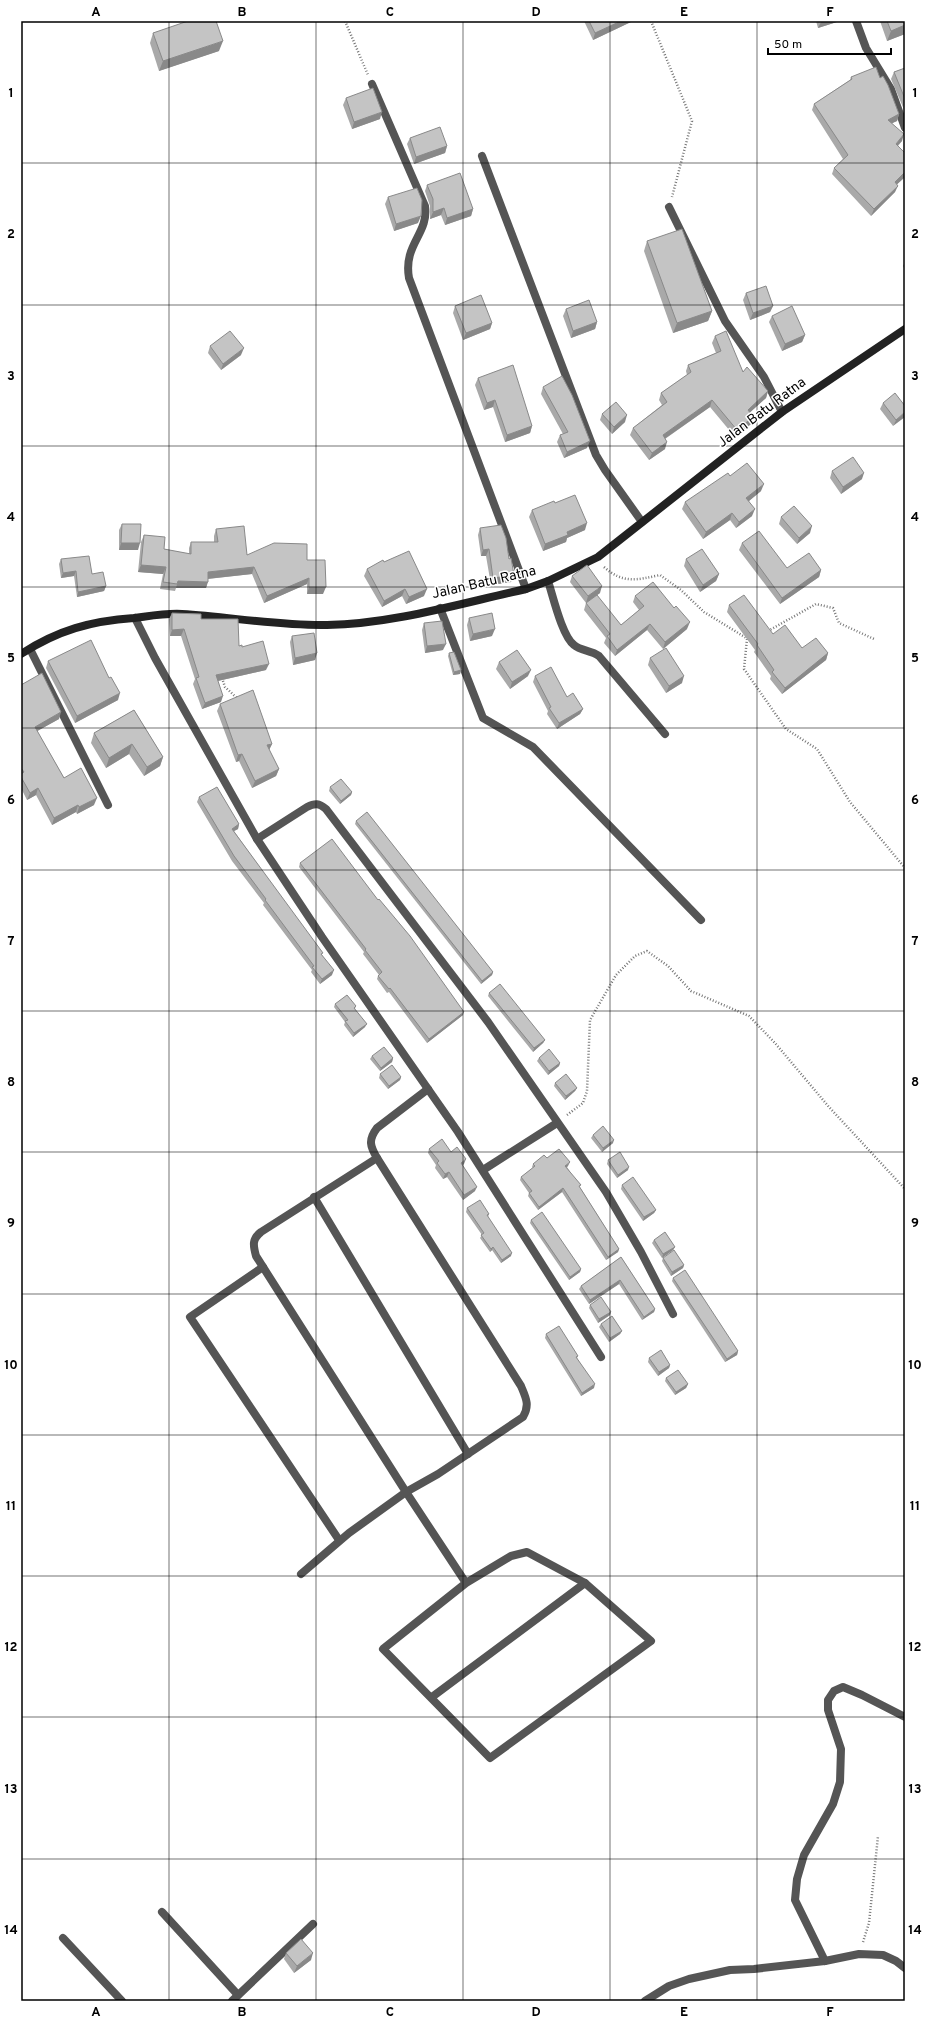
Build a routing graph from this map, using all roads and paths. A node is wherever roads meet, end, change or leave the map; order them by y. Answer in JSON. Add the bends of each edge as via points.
{"nodes":[{"id":1,"x":345,"y":21,"type":"edge"},
{"id":2,"x":652,"y":21,"type":"edge"},
{"id":3,"x":856,"y":21,"type":"edge"},
{"id":4,"x":372,"y":84,"type":"joint"},
{"id":5,"x":905,"y":128,"type":"edge"},
{"id":6,"x":482,"y":156,"type":"dead end"},
{"id":7,"x":669,"y":207,"type":"joint"},
{"id":8,"x":905,"y":329,"type":"edge"},
{"id":9,"x":782,"y":412,"type":"junction"},
{"id":10,"x":642,"y":522,"type":"junction"},
{"id":11,"x":598,"y":557,"type":"junction"},
{"id":12,"x":548,"y":581,"type":"junction"},
{"id":13,"x":526,"y":589,"type":"junction"},
{"id":14,"x":440,"y":608,"type":"junction"},
{"id":15,"x":135,"y":618,"type":"junction"},
{"id":16,"x":765,"y":632,"type":"edge"},
{"id":17,"x":753,"y":637,"type":"edge"},
{"id":18,"x":747,"y":639,"type":"junction"},
{"id":19,"x":874,"y":639,"type":"dead end"},
{"id":20,"x":30,"y":649,"type":"junction"},
{"id":21,"x":21,"y":654,"type":"edge"},
{"id":22,"x":220,"y":673,"type":"edge"},
{"id":23,"x":242,"y":703,"type":"edge"},
{"id":24,"x":665,"y":734,"type":"dead end"},
{"id":25,"x":108,"y":805,"type":"dead end"},
{"id":26,"x":257,"y":839,"type":"junction"},
{"id":27,"x":905,"y":868,"type":"edge"},
{"id":28,"x":701,"y":920,"type":"dead end"},
{"id":29,"x":428,"y":1089,"type":"junction"},
{"id":30,"x":557,"y":1123,"type":"junction"},
{"id":31,"x":377,"y":1158,"type":"junction"},
{"id":32,"x":483,"y":1170,"type":"junction"},
{"id":33,"x":905,"y":1190,"type":"edge"},
{"id":34,"x":314,"y":1197,"type":"junction"},
{"id":35,"x":263,"y":1267,"type":"junction"},
{"id":36,"x":674,"y":1314,"type":"dead end"},
{"id":37,"x":600,"y":1357,"type":"dead end"},
{"id":38,"x":468,"y":1454,"type":"junction"},
{"id":39,"x":406,"y":1492,"type":"junction"},
{"id":40,"x":339,"y":1540,"type":"junction"},
{"id":41,"x":301,"y":1574,"type":"dead end"},
{"id":42,"x":466,"y":1583,"type":"junction"},
{"id":43,"x":585,"y":1583,"type":"junction"},
{"id":44,"x":432,"y":1697,"type":"junction"},
{"id":45,"x":905,"y":1717,"type":"edge"},
{"id":46,"x":878,"y":1836,"type":"dead end"},
{"id":47,"x":162,"y":1912,"type":"dead end"},
{"id":48,"x":313,"y":1924,"type":"dead end"},
{"id":49,"x":63,"y":1938,"type":"dead end"},
{"id":50,"x":859,"y":1954,"type":"junction"},
{"id":51,"x":825,"y":1961,"type":"junction"},
{"id":52,"x":905,"y":1968,"type":"edge"},
{"id":53,"x":235,"y":1998,"type":"edge"},
{"id":54,"x":122,"y":2001,"type":"edge"},
{"id":55,"x":645,"y":2001,"type":"edge"}],
"edges":[{"from":1,"to":4,"type":"path"},
{"from":2,"to":7,"type":"path","via":[[692,121]]},
{"from":3,"to":5,"type":"street","via":[[866,48],[891,89]]},
{"from":4,"to":13,"type":"street","via":[[425,206],[425,220],[408,257],[409,278]]},
{"from":6,"to":10,"type":"street","via":[[596,455]]},
{"from":7,"to":9,"type":"street","via":[[726,321],[764,377]]},
{"from":8,"to":9,"type":"street","name":"Jalan Batu Ratna"},
{"from":9,"to":10,"type":"street","name":"Jalan Batu Ratna"},
{"from":10,"to":11,"type":"street","name":"Jalan Batu Ratna"},
{"from":11,"to":12,"type":"street","name":"Jalan Batu Ratna"},
{"from":11,"to":18,"type":"path","via":[[602,566],[612,575],[634,581],[660,575],[681,590],[704,612]]},
{"from":12,"to":13,"type":"street","name":"Jalan Batu Ratna"},
{"from":12,"to":24,"type":"street","via":[[566,634],[572,644],[590,651],[603,660]]},
{"from":13,"to":14,"type":"street","name":"Jalan Batu Ratna"},
{"from":14,"to":15,"type":"street","name":"Jalan Batu Ratna","via":[[382,620],[328,625],[181,614]]},
{"from":14,"to":28,"type":"street","via":[[483,718],[533,747]]},
{"from":15,"to":20,"type":"street","name":"Jalan Batu Ratna","via":[[95,622],[66,631]]},
{"from":15,"to":26,"type":"street"},
{"from":16,"to":19,"type":"path","via":[[816,604],[833,608],[839,623]]},
{"from":17,"to":18,"type":"path"},
{"from":18,"to":27,"type":"path","via":[[744,670],[786,729],[817,749],[850,802]]},
{"from":20,"to":21,"type":"street","name":"Jalan Batu Ratna"},
{"from":20,"to":25,"type":"street"},
{"from":22,"to":23,"type":"path","via":[[225,687]]},
{"from":26,"to":29,"type":"street"},
{"from":26,"to":30,"type":"street","via":[[307,807],[320,804],[326,809],[488,1022]]},
{"from":29,"to":31,"type":"street","via":[[372,1135],[370,1144]]},
{"from":29,"to":32,"type":"street"},
{"from":30,"to":32,"type":"street"},
{"from":30,"to":33,"type":"path","via":[[583,1103],[587,1091],[590,1020],[616,975],[635,956],[647,951],[668,966],[691,991],[749,1016],[775,1042],[829,1107]]},
{"from":30,"to":36,"type":"street","via":[[606,1192]]},
{"from":31,"to":34,"type":"street"},
{"from":31,"to":38,"type":"street","via":[[527,1399],[528,1409],[523,1417]]},
{"from":32,"to":37,"type":"street"},
{"from":34,"to":35,"type":"street","via":[[255,1237],[253,1244],[256,1256]]},
{"from":34,"to":38,"type":"street"},
{"from":35,"to":39,"type":"street"},
{"from":35,"to":40,"type":"street","via":[[190,1317]]},
{"from":38,"to":39,"type":"street"},
{"from":39,"to":40,"type":"street"},
{"from":39,"to":42,"type":"street"},
{"from":40,"to":41,"type":"street"},
{"from":42,"to":43,"type":"street","via":[[511,1556],[527,1552]]},
{"from":42,"to":44,"type":"street","via":[[383,1649]]},
{"from":43,"to":44,"type":"street"},
{"from":43,"to":44,"type":"street","via":[[651,1641],[490,1758]]},
{"from":45,"to":51,"type":"street","via":[[843,1687],[834,1691],[828,1700],[828,1710],[840,1749],[840,1782],[833,1804],[804,1855],[797,1879],[795,1900]]},
{"from":46,"to":50,"type":"path","via":[[869,1923]]},
{"from":47,"to":53,"type":"street"},
{"from":48,"to":53,"type":"street"},
{"from":49,"to":54,"type":"street"},
{"from":50,"to":51,"type":"street"},
{"from":50,"to":52,"type":"street","via":[[883,1955]]},
{"from":51,"to":55,"type":"street","via":[[730,1970],[689,1979],[669,1986]]}]}
